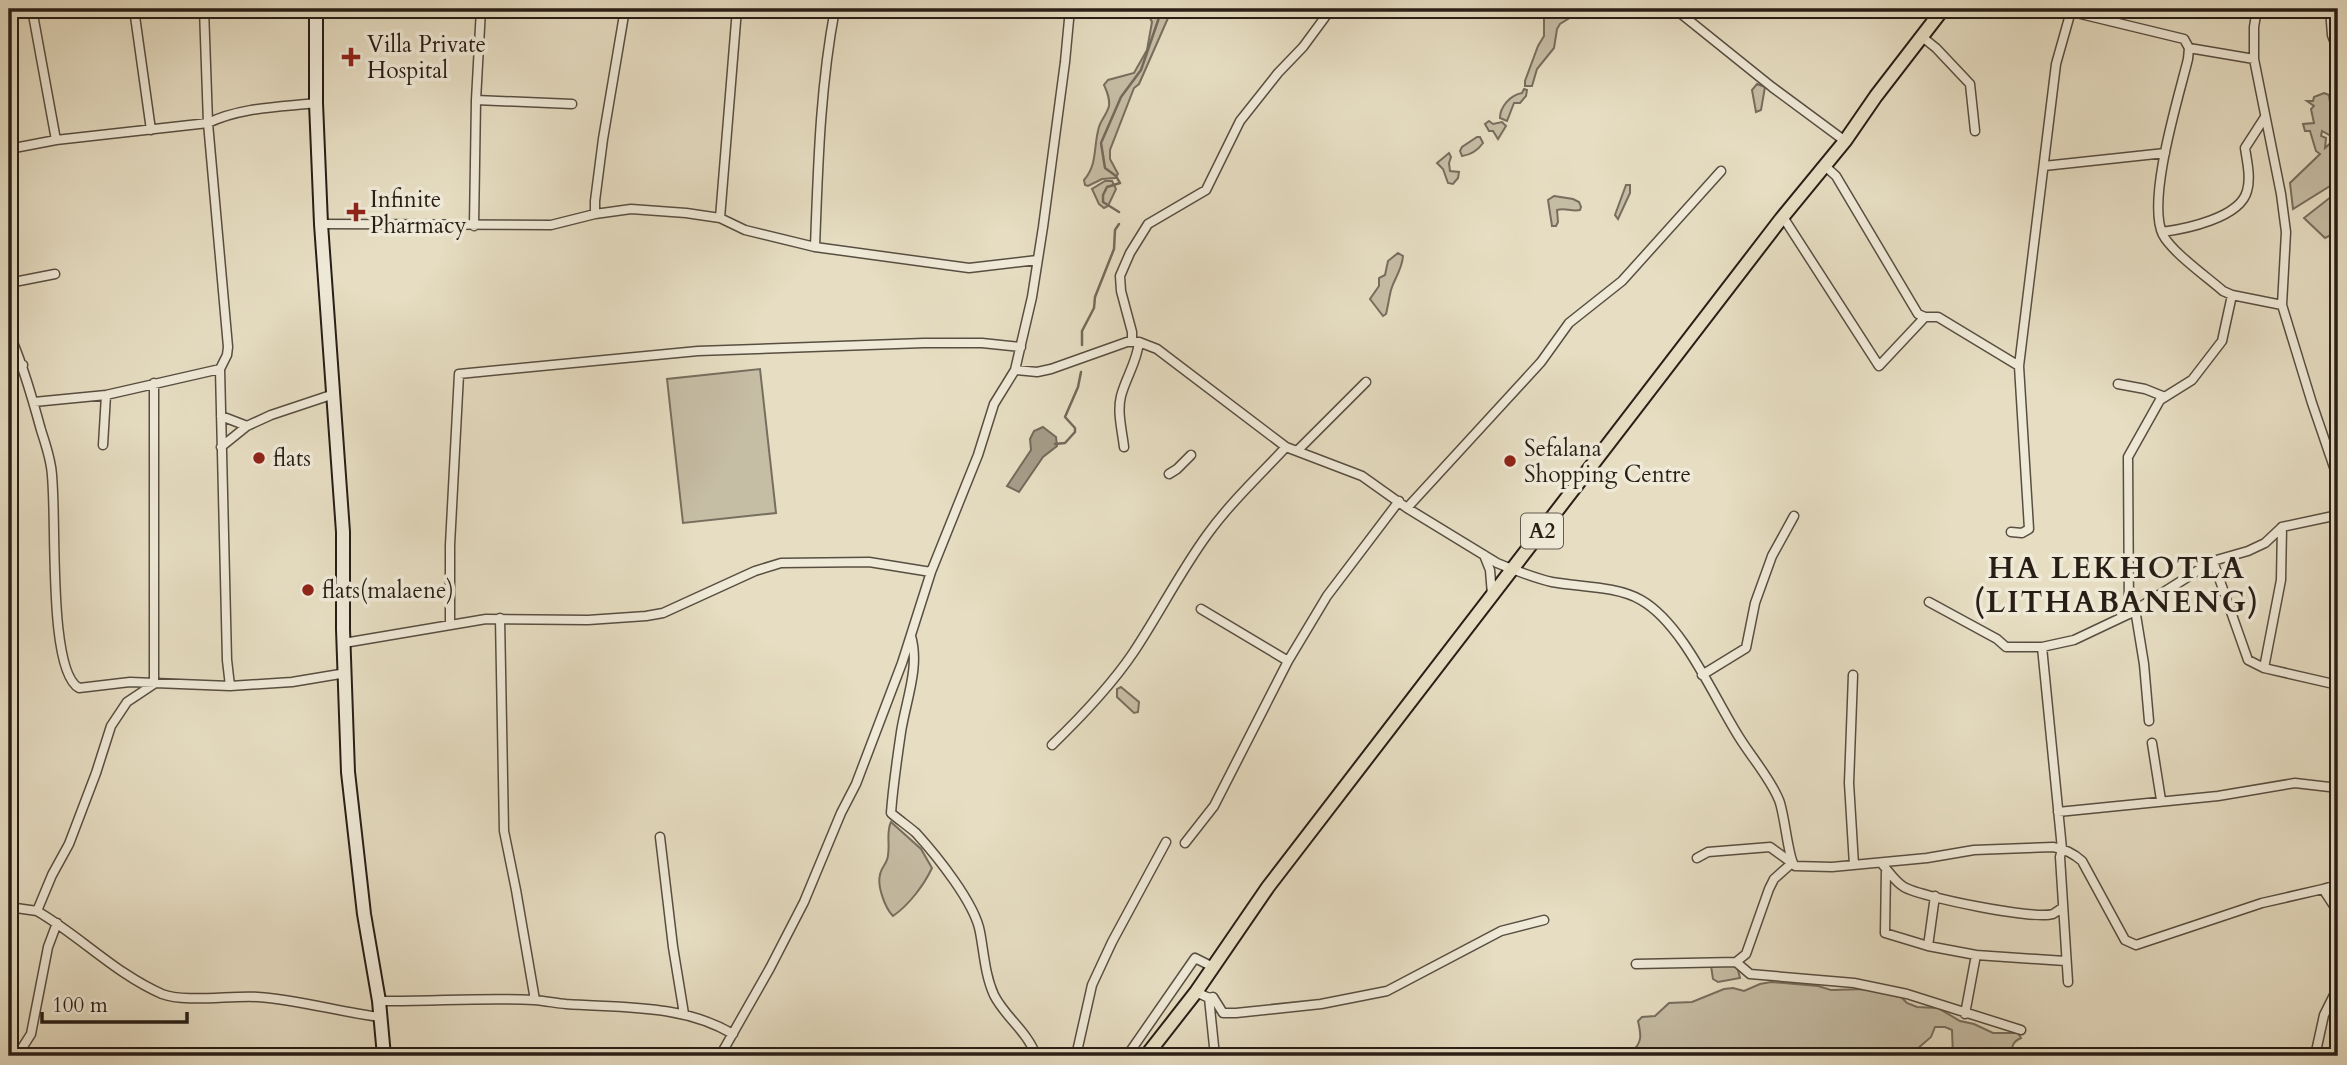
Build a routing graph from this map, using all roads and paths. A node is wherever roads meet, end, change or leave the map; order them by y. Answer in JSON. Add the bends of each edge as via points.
{"nodes":[{"id":1,"x":32,"y":9,"type":"edge"},
{"id":2,"x":134,"y":9,"type":"edge"},
{"id":3,"x":204,"y":9,"type":"edge"},
{"id":4,"x":316,"y":9,"type":"edge"},
{"id":5,"x":481,"y":9,"type":"edge"},
{"id":6,"x":625,"y":9,"type":"edge"},
{"id":7,"x":737,"y":9,"type":"edge"},
{"id":8,"x":835,"y":9,"type":"edge"},
{"id":9,"x":1070,"y":9,"type":"edge"},
{"id":10,"x":1331,"y":9,"type":"edge"},
{"id":11,"x":1675,"y":9,"type":"edge"},
{"id":12,"x":1943,"y":9,"type":"edge"},
{"id":13,"x":2060,"y":9,"type":"edge"},
{"id":14,"x":2257,"y":9,"type":"edge"},
{"id":15,"x":2330,"y":9,"type":"edge"},
{"id":16,"x":2071,"y":11,"type":"junction"},
{"id":17,"x":1921,"y":36,"type":"junction"},
{"id":18,"x":2189,"y":48,"type":"junction"},
{"id":19,"x":2338,"y":51,"type":"edge"},
{"id":20,"x":2254,"y":59,"type":"junction"},
{"id":21,"x":476,"y":100,"type":"junction"},
{"id":22,"x":316,"y":103,"type":"junction"},
{"id":23,"x":572,"y":104,"type":"dead end"},
{"id":24,"x":2265,"y":117,"type":"junction"},
{"id":25,"x":208,"y":123,"type":"junction"},
{"id":26,"x":151,"y":130,"type":"junction"},
{"id":27,"x":1975,"y":131,"type":"dead end"},
{"id":28,"x":56,"y":140,"type":"junction"},
{"id":29,"x":1845,"y":141,"type":"junction"},
{"id":30,"x":9,"y":149,"type":"edge"},
{"id":31,"x":2165,"y":153,"type":"junction"},
{"id":32,"x":1825,"y":166,"type":"junction"},
{"id":33,"x":2044,"y":166,"type":"junction"},
{"id":34,"x":1721,"y":171,"type":"dead end"},
{"id":35,"x":595,"y":214,"type":"junction"},
{"id":36,"x":1783,"y":217,"type":"junction"},
{"id":37,"x":720,"y":218,"type":"junction"},
{"id":38,"x":321,"y":224,"type":"junction"},
{"id":39,"x":474,"y":226,"type":"junction"},
{"id":40,"x":2162,"y":232,"type":"junction"},
{"id":41,"x":816,"y":247,"type":"junction"},
{"id":42,"x":1037,"y":260,"type":"junction"},
{"id":43,"x":55,"y":274,"type":"dead end"},
{"id":44,"x":9,"y":283,"type":"edge"},
{"id":45,"x":2232,"y":295,"type":"junction"},
{"id":46,"x":2283,"y":305,"type":"junction"},
{"id":47,"x":1925,"y":317,"type":"junction"},
{"id":48,"x":9,"y":333,"type":"edge"},
{"id":49,"x":1135,"y":342,"type":"junction"},
{"id":50,"x":1021,"y":347,"type":"junction"},
{"id":51,"x":23,"y":365,"type":"junction"},
{"id":52,"x":2019,"y":366,"type":"junction"},
{"id":53,"x":9,"y":367,"type":"edge"},
{"id":54,"x":220,"y":369,"type":"junction"},
{"id":55,"x":1015,"y":370,"type":"junction"},
{"id":56,"x":1366,"y":382,"type":"dead end"},
{"id":57,"x":155,"y":383,"type":"junction"},
{"id":58,"x":2118,"y":384,"type":"dead end"},
{"id":59,"x":334,"y":394,"type":"junction"},
{"id":60,"x":106,"y":395,"type":"junction"},
{"id":61,"x":2165,"y":397,"type":"junction"},
{"id":62,"x":34,"y":402,"type":"junction"},
{"id":63,"x":221,"y":416,"type":"junction"},
{"id":64,"x":247,"y":426,"type":"junction"},
{"id":65,"x":103,"y":445,"type":"dead end"},
{"id":66,"x":1124,"y":446,"type":"dead end"},
{"id":67,"x":221,"y":447,"type":"junction"},
{"id":68,"x":1286,"y":447,"type":"junction"},
{"id":69,"x":1297,"y":451,"type":"junction"},
{"id":70,"x":1191,"y":455,"type":"dead end"},
{"id":71,"x":1170,"y":474,"type":"dead end"},
{"id":72,"x":2338,"y":479,"type":"edge"},
{"id":73,"x":1399,"y":501,"type":"junction"},
{"id":74,"x":1407,"y":508,"type":"junction"},
{"id":75,"x":2338,"y":514,"type":"edge"},
{"id":76,"x":1794,"y":516,"type":"dead end"},
{"id":77,"x":2282,"y":527,"type":"junction"},
{"id":78,"x":2011,"y":533,"type":"dead end"},
{"id":79,"x":1484,"y":555,"type":"junction"},
{"id":80,"x":2213,"y":561,"type":"junction"},
{"id":81,"x":1511,"y":570,"type":"junction"},
{"id":82,"x":931,"y":572,"type":"junction"},
{"id":83,"x":1492,"y":596,"type":"junction"},
{"id":84,"x":1929,"y":602,"type":"dead end"},
{"id":85,"x":1201,"y":609,"type":"dead end"},
{"id":86,"x":2132,"y":612,"type":"junction"},
{"id":87,"x":500,"y":618,"type":"junction"},
{"id":88,"x":450,"y":625,"type":"junction"},
{"id":89,"x":911,"y":636,"type":"junction"},
{"id":90,"x":344,"y":643,"type":"junction"},
{"id":91,"x":2042,"y":647,"type":"junction"},
{"id":92,"x":1288,"y":660,"type":"junction"},
{"id":93,"x":2264,"y":668,"type":"junction"},
{"id":94,"x":346,"y":673,"type":"junction"},
{"id":95,"x":1702,"y":675,"type":"junction"},
{"id":96,"x":1853,"y":675,"type":"dead end"},
{"id":97,"x":154,"y":684,"type":"junction"},
{"id":98,"x":2338,"y":685,"type":"edge"},
{"id":99,"x":230,"y":686,"type":"junction"},
{"id":100,"x":2149,"y":721,"type":"dead end"},
{"id":101,"x":2152,"y":743,"type":"dead end"},
{"id":102,"x":1052,"y":745,"type":"dead end"},
{"id":103,"x":2338,"y":788,"type":"edge"},
{"id":104,"x":2161,"y":800,"type":"junction"},
{"id":105,"x":2058,"y":812,"type":"junction"},
{"id":106,"x":660,"y":837,"type":"dead end"},
{"id":107,"x":1166,"y":842,"type":"dead end"},
{"id":108,"x":1185,"y":844,"type":"dead end"},
{"id":109,"x":2062,"y":849,"type":"junction"},
{"id":110,"x":1698,"y":858,"type":"dead end"},
{"id":111,"x":1792,"y":863,"type":"junction"},
{"id":112,"x":1854,"y":865,"type":"junction"},
{"id":113,"x":1884,"y":866,"type":"junction"},
{"id":114,"x":2338,"y":881,"type":"edge"},
{"id":115,"x":2323,"y":889,"type":"junction"},
{"id":116,"x":1935,"y":896,"type":"junction"},
{"id":117,"x":9,"y":907,"type":"edge"},
{"id":118,"x":2062,"y":908,"type":"junction"},
{"id":119,"x":37,"y":911,"type":"junction"},
{"id":120,"x":2338,"y":912,"type":"edge"},
{"id":121,"x":1544,"y":920,"type":"dead end"},
{"id":122,"x":57,"y":923,"type":"junction"},
{"id":123,"x":1928,"y":946,"type":"junction"},
{"id":124,"x":1976,"y":955,"type":"junction"},
{"id":125,"x":1736,"y":961,"type":"junction"},
{"id":126,"x":2065,"y":961,"type":"junction"},
{"id":127,"x":1636,"y":964,"type":"dead end"},
{"id":128,"x":1213,"y":967,"type":"junction"},
{"id":129,"x":2068,"y":982,"type":"dead end"},
{"id":130,"x":2338,"y":987,"type":"edge"},
{"id":131,"x":1196,"y":992,"type":"junction"},
{"id":132,"x":1209,"y":998,"type":"junction"},
{"id":133,"x":535,"y":1000,"type":"junction"},
{"id":134,"x":379,"y":1001,"type":"junction"},
{"id":135,"x":684,"y":1014,"type":"junction"},
{"id":136,"x":1965,"y":1014,"type":"junction"},
{"id":137,"x":380,"y":1017,"type":"junction"},
{"id":138,"x":2021,"y":1030,"type":"dead end"},
{"id":139,"x":733,"y":1034,"type":"junction"},
{"id":140,"x":18,"y":1056,"type":"edge"},
{"id":141,"x":384,"y":1056,"type":"edge"},
{"id":142,"x":720,"y":1056,"type":"edge"},
{"id":143,"x":1036,"y":1056,"type":"edge"},
{"id":144,"x":1076,"y":1056,"type":"edge"},
{"id":145,"x":1128,"y":1056,"type":"edge"},
{"id":146,"x":1146,"y":1056,"type":"edge"},
{"id":147,"x":1215,"y":1056,"type":"edge"},
{"id":148,"x":2315,"y":1056,"type":"edge"}],
"edges":[{"from":1,"to":28,"type":"street"},
{"from":2,"to":26,"type":"street"},
{"from":3,"to":25,"type":"street"},
{"from":4,"to":22,"type":"main road"},
{"from":5,"to":21,"type":"street"},
{"from":6,"to":35,"type":"street"},
{"from":7,"to":37,"type":"street"},
{"from":8,"to":41,"type":"street","via":[[826,54]]},
{"from":9,"to":42,"type":"street"},
{"from":10,"to":49,"type":"street","via":[[1240,121],[1206,190],[1147,224],[1129,253],[1120,275],[1121,291]]},
{"from":11,"to":29,"type":"street"},
{"from":12,"to":17,"type":"main road","number":"A2"},
{"from":13,"to":16,"type":"street"},
{"from":14,"to":20,"type":"street"},
{"from":15,"to":19,"type":"street"},
{"from":16,"to":18,"type":"street","via":[[2184,39]]},
{"from":16,"to":33,"type":"street","via":[[2056,64]]},
{"from":17,"to":27,"type":"street","via":[[1969,84]]},
{"from":17,"to":29,"type":"main road","number":"A2"},
{"from":18,"to":20,"type":"street"},
{"from":18,"to":31,"type":"street"},
{"from":20,"to":24,"type":"street"},
{"from":21,"to":23,"type":"street"},
{"from":21,"to":39,"type":"street"},
{"from":22,"to":25,"type":"street","via":[[223,116]]},
{"from":22,"to":38,"type":"main road"},
{"from":24,"to":40,"type":"street","via":[[2245,148],[2247,193],[2234,208],[2213,220]]},
{"from":24,"to":46,"type":"street","via":[[2286,232]]},
{"from":25,"to":26,"type":"street"},
{"from":25,"to":54,"type":"street","via":[[228,346]]},
{"from":26,"to":28,"type":"street"},
{"from":28,"to":30,"type":"street"},
{"from":29,"to":32,"type":"main road","number":"A2"},
{"from":31,"to":33,"type":"street"},
{"from":31,"to":40,"type":"street","via":[[2160,178]]},
{"from":32,"to":36,"type":"main road","number":"A2"},
{"from":32,"to":47,"type":"street","via":[[1836,176],[1918,314]]},
{"from":33,"to":52,"type":"street"},
{"from":34,"to":74,"type":"street","via":[[1622,281],[1569,323],[1541,362]]},
{"from":35,"to":37,"type":"street","via":[[631,209]]},
{"from":35,"to":39,"type":"street","via":[[551,225]]},
{"from":36,"to":47,"type":"street","via":[[1879,366]]},
{"from":36,"to":81,"type":"main road","number":"A2"},
{"from":37,"to":41,"type":"street","via":[[745,230]]},
{"from":38,"to":39,"type":"street"},
{"from":38,"to":59,"type":"main road"},
{"from":40,"to":45,"type":"street"},
{"from":41,"to":42,"type":"street","via":[[969,268]]},
{"from":42,"to":50,"type":"street"},
{"from":43,"to":44,"type":"street"},
{"from":45,"to":46,"type":"street"},
{"from":45,"to":61,"type":"street","via":[[2222,341],[2192,380]]},
{"from":46,"to":72,"type":"street"},
{"from":47,"to":52,"type":"street","via":[[1938,317]]},
{"from":48,"to":51,"type":"street"},
{"from":49,"to":55,"type":"street","via":[[1051,369]]},
{"from":49,"to":66,"type":"street","via":[[1138,352],[1119,407]]},
{"from":49,"to":68,"type":"street","via":[[1157,349]]},
{"from":50,"to":55,"type":"street"},
{"from":50,"to":88,"type":"street","via":[[924,343],[698,351],[460,374]]},
{"from":51,"to":53,"type":"street"},
{"from":51,"to":62,"type":"street"},
{"from":52,"to":78,"type":"street","via":[[2029,529]]},
{"from":54,"to":57,"type":"street"},
{"from":54,"to":63,"type":"street"},
{"from":55,"to":82,"type":"street","via":[[994,404]]},
{"from":56,"to":69,"type":"street"},
{"from":57,"to":60,"type":"street"},
{"from":57,"to":97,"type":"street"},
{"from":58,"to":61,"type":"street"},
{"from":59,"to":64,"type":"street"},
{"from":59,"to":90,"type":"main road"},
{"from":60,"to":62,"type":"street"},
{"from":60,"to":65,"type":"street"},
{"from":61,"to":86,"type":"street","via":[[2128,457]]},
{"from":62,"to":97,"type":"street","via":[[51,468],[57,612],[65,666],[73,685]]},
{"from":63,"to":64,"type":"street"},
{"from":63,"to":67,"type":"street"},
{"from":64,"to":67,"type":"street"},
{"from":67,"to":99,"type":"street"},
{"from":68,"to":69,"type":"street"},
{"from":68,"to":102,"type":"street","via":[[1208,533],[1132,654],[1092,706]]},
{"from":69,"to":73,"type":"street","via":[[1362,476]]},
{"from":70,"to":71,"type":"street"},
{"from":73,"to":74,"type":"street"},
{"from":73,"to":92,"type":"street","via":[[1327,596]]},
{"from":74,"to":79,"type":"street"},
{"from":75,"to":77,"type":"street"},
{"from":76,"to":95,"type":"street","via":[[1772,556],[1755,603],[1746,648]]},
{"from":77,"to":80,"type":"street","via":[[2265,543]]},
{"from":77,"to":93,"type":"street","via":[[2281,580]]},
{"from":79,"to":81,"type":"street"},
{"from":79,"to":83,"type":"street"},
{"from":80,"to":86,"type":"street"},
{"from":80,"to":93,"type":"street","via":[[2248,660]]},
{"from":81,"to":83,"type":"main road","number":"A2"},
{"from":81,"to":95,"type":"street","via":[[1639,599],[1675,630]]},
{"from":82,"to":87,"type":"street","via":[[869,562],[781,563],[755,570],[663,613],[588,620]]},
{"from":82,"to":89,"type":"street"},
{"from":83,"to":128,"type":"main road","number":"A2","via":[[1268,887]]},
{"from":84,"to":91,"type":"street","via":[[2006,647]]},
{"from":85,"to":92,"type":"street"},
{"from":86,"to":91,"type":"street","via":[[2074,640]]},
{"from":86,"to":100,"type":"street","via":[[2144,664]]},
{"from":87,"to":88,"type":"street"},
{"from":87,"to":133,"type":"street","via":[[504,831]]},
{"from":88,"to":90,"type":"street"},
{"from":89,"to":139,"type":"street","via":[[856,785],[804,902]]},
{"from":89,"to":143,"type":"street","via":[[915,663],[891,813],[915,833],[966,900],[980,930],[988,981]]},
{"from":90,"to":94,"type":"main road"},
{"from":91,"to":105,"type":"street"},
{"from":92,"to":108,"type":"street","via":[[1213,806]]},
{"from":93,"to":98,"type":"street"},
{"from":94,"to":99,"type":"street"},
{"from":94,"to":134,"type":"main road","via":[[350,793]]},
{"from":95,"to":111,"type":"street","via":[[1775,790],[1786,820]]},
{"from":96,"to":112,"type":"street","via":[[1849,783]]},
{"from":97,"to":99,"type":"street"},
{"from":97,"to":119,"type":"street","via":[[127,702],[111,726],[69,844]]},
{"from":101,"to":104,"type":"street"},
{"from":103,"to":104,"type":"street","via":[[2295,783]]},
{"from":104,"to":105,"type":"street"},
{"from":105,"to":109,"type":"street"},
{"from":106,"to":135,"type":"street"},
{"from":107,"to":144,"type":"street","via":[[1092,985]]},
{"from":109,"to":113,"type":"street","via":[[1974,850]]},
{"from":109,"to":115,"type":"street","via":[[2082,861],[2125,940],[2136,945],[2262,903]]},
{"from":109,"to":118,"type":"street"},
{"from":110,"to":111,"type":"street","via":[[1708,852],[1770,847]]},
{"from":111,"to":112,"type":"street","via":[[1802,868]]},
{"from":111,"to":125,"type":"street","via":[[1774,879],[1746,954]]},
{"from":112,"to":113,"type":"street"},
{"from":113,"to":116,"type":"street","via":[[1903,887]]},
{"from":113,"to":123,"type":"street","via":[[1885,933]]},
{"from":114,"to":115,"type":"street"},
{"from":115,"to":120,"type":"street"},
{"from":116,"to":118,"type":"street","via":[[2040,915]]},
{"from":116,"to":123,"type":"street"},
{"from":117,"to":119,"type":"street"},
{"from":118,"to":126,"type":"street"},
{"from":119,"to":122,"type":"street"},
{"from":121,"to":132,"type":"street","via":[[1501,931],[1387,991],[1354,999],[1223,1013],[1213,997]]},
{"from":122,"to":137,"type":"street","via":[[164,995],[261,997]]},
{"from":122,"to":140,"type":"street","via":[[31,1034]]},
{"from":123,"to":124,"type":"street"},
{"from":124,"to":126,"type":"street"},
{"from":124,"to":136,"type":"street"},
{"from":125,"to":127,"type":"street"},
{"from":125,"to":136,"type":"street","via":[[1750,974],[1854,983],[1907,994]]},
{"from":126,"to":129,"type":"street"},
{"from":128,"to":131,"type":"main road","number":"A2"},
{"from":128,"to":145,"type":"street","via":[[1195,958]]},
{"from":130,"to":148,"type":"street","via":[[2324,1015]]},
{"from":131,"to":132,"type":"street"},
{"from":131,"to":146,"type":"main road","number":"A2"},
{"from":132,"to":147,"type":"street"},
{"from":133,"to":134,"type":"street"},
{"from":133,"to":135,"type":"street"},
{"from":134,"to":137,"type":"main road"},
{"from":135,"to":139,"type":"street"},
{"from":136,"to":138,"type":"street"},
{"from":137,"to":141,"type":"main road"},
{"from":139,"to":142,"type":"street"}]}
